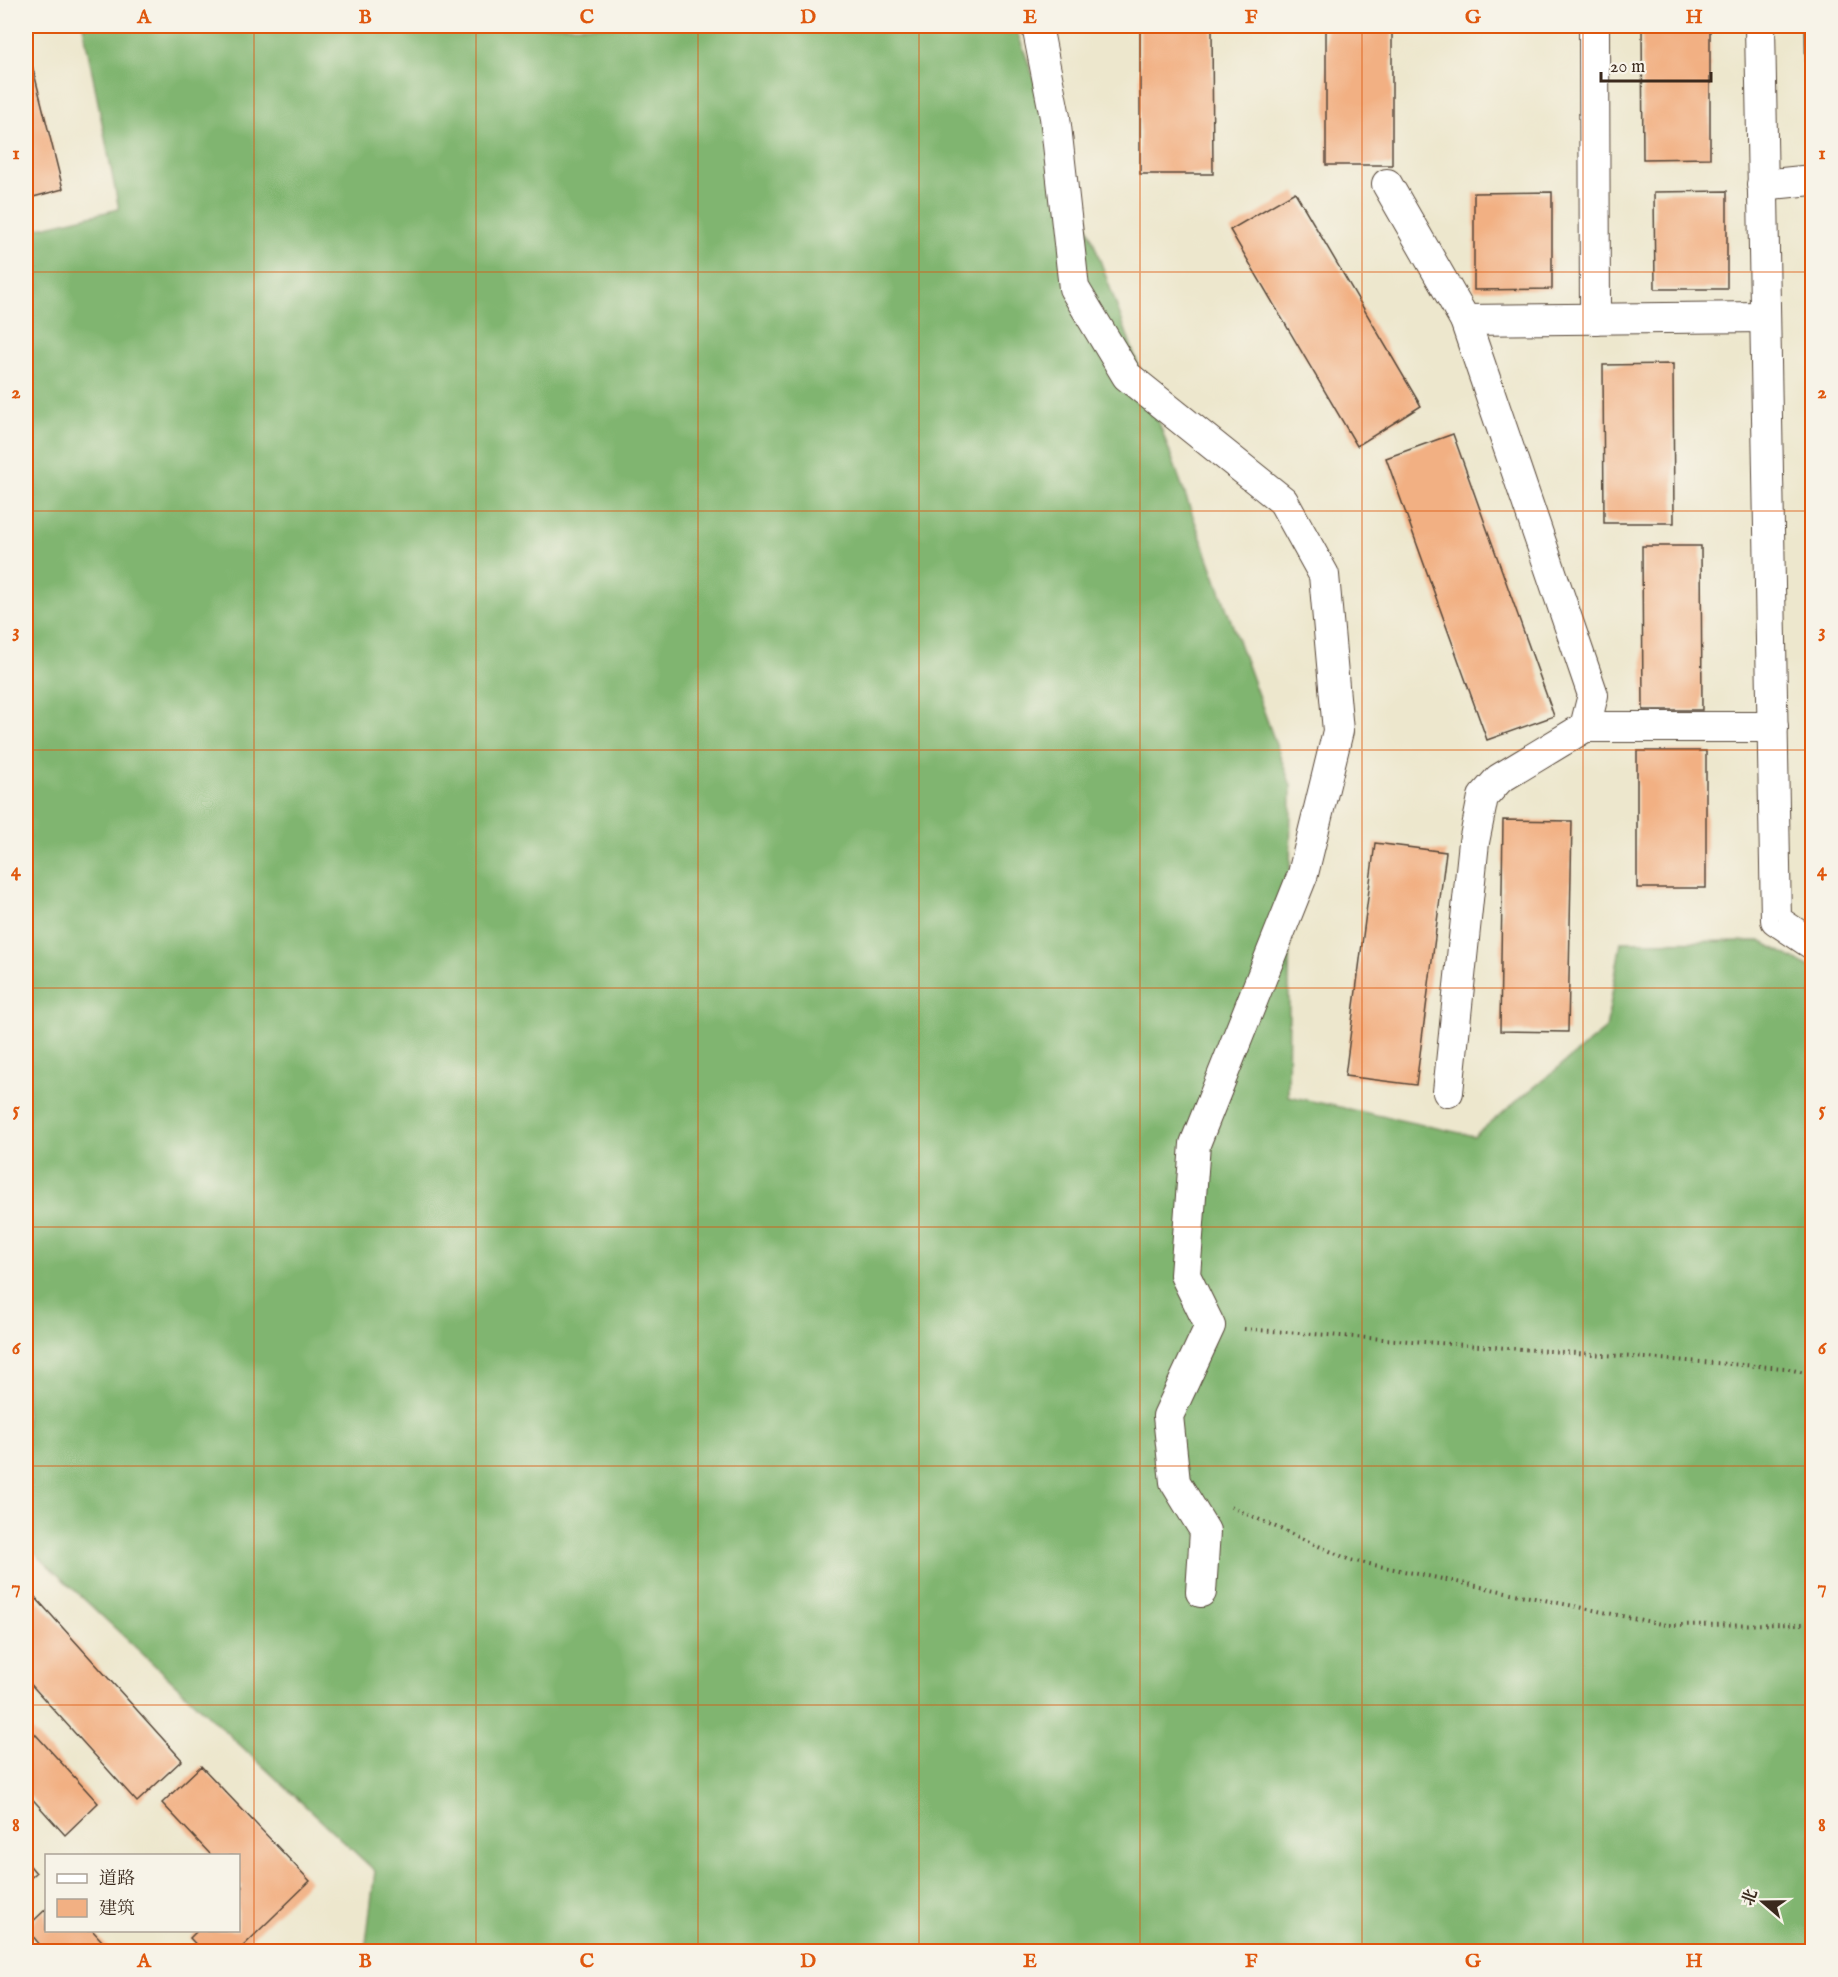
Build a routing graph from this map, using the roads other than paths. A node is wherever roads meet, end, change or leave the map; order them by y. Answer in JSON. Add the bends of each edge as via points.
{"nodes":[{"id":1,"x":1037,"y":26,"type":"edge"},
{"id":2,"x":1594,"y":26,"type":"edge"},
{"id":3,"x":1760,"y":26,"type":"edge"},
{"id":4,"x":1812,"y":180,"type":"edge"},
{"id":5,"x":1388,"y":184,"type":"dead end"},
{"id":6,"x":1762,"y":185,"type":"junction"},
{"id":7,"x":1765,"y":317,"type":"junction"},
{"id":8,"x":1595,"y":319,"type":"junction"},
{"id":9,"x":1465,"y":320,"type":"junction"},
{"id":10,"x":1585,"y":727,"type":"junction"},
{"id":11,"x":1773,"y":727,"type":"junction"},
{"id":12,"x":1812,"y":944,"type":"edge"},
{"id":13,"x":1448,"y":1092,"type":"dead end"},
{"id":14,"x":1201,"y":1592,"type":"dead end"}],
"edges":[{"from":1,"to":14,"type":"street","via":[[1055,117],[1074,288],[1127,376],[1284,501],[1324,575],[1338,731],[1303,874],[1195,1144],[1185,1275],[1210,1326],[1168,1416],[1175,1482],[1205,1531]]},
{"from":2,"to":8,"type":"street"},
{"from":3,"to":6,"type":"street"},
{"from":4,"to":6,"type":"street"},
{"from":5,"to":9,"type":"street"},
{"from":6,"to":7,"type":"street"},
{"from":7,"to":8,"type":"street"},
{"from":7,"to":11,"type":"street"},
{"from":8,"to":9,"type":"street"},
{"from":9,"to":10,"type":"street","via":[[1593,695]]},
{"from":10,"to":11,"type":"street"},
{"from":10,"to":13,"type":"street","via":[[1499,778],[1483,797],[1474,842]]},
{"from":11,"to":12,"type":"street","via":[[1776,920]]}]}
